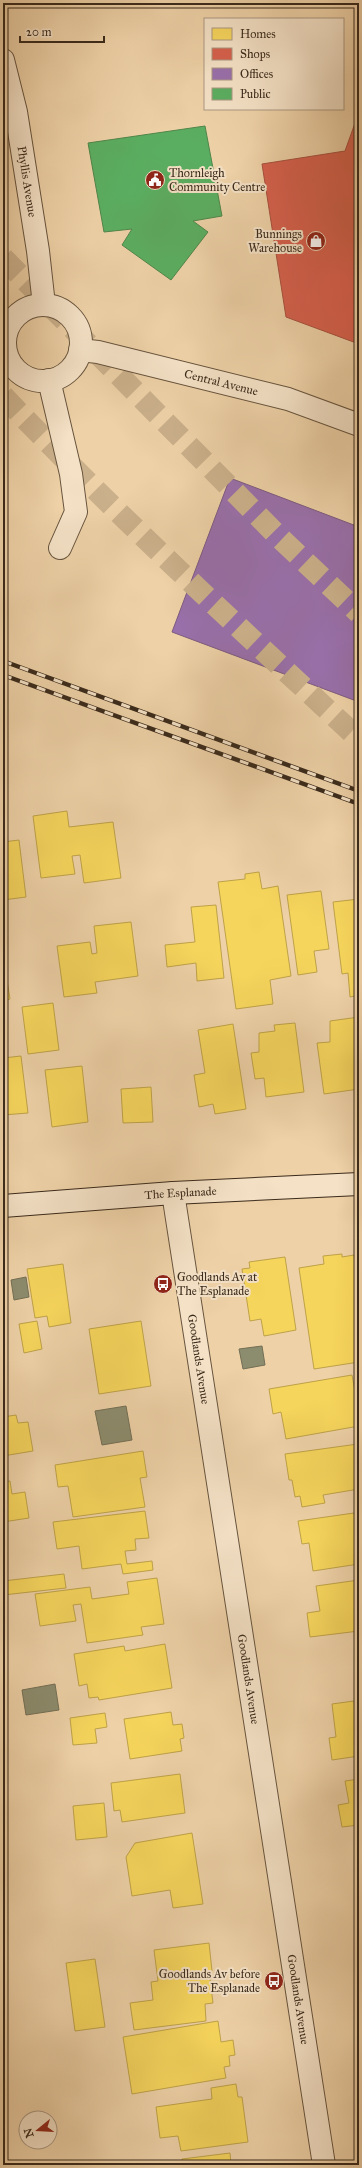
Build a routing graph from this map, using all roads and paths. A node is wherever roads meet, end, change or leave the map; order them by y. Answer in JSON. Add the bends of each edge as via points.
{"nodes":[{"id":1,"x":3,"y":60,"type":"edge"},
{"id":2,"x":44,"y":305,"type":"junction"},
{"id":3,"x":9,"y":317,"type":"edge"},
{"id":4,"x":80,"y":350,"type":"junction"},
{"id":5,"x":6,"y":358,"type":"edge"},
{"id":6,"x":49,"y":380,"type":"junction"},
{"id":7,"x":359,"y":424,"type":"edge"},
{"id":8,"x":60,"y":548,"type":"dead end"},
{"id":9,"x":359,"y":1184,"type":"edge"},
{"id":10,"x":173,"y":1193,"type":"junction"},
{"id":11,"x":3,"y":1206,"type":"edge"},
{"id":12,"x":324,"y":2165,"type":"edge"}],
"edges":[{"from":1,"to":2,"type":"street","name":"Phyllis Avenue","via":[[16,112]]},
{"from":2,"to":3,"type":"street","via":[[33,306]]},
{"from":2,"to":4,"type":"street","via":[[54,306],[72,319],[78,328]]},
{"from":3,"to":5,"type":"street"},
{"from":4,"to":6,"type":"street","via":[[70,370],[60,377]]},
{"from":4,"to":7,"type":"street","name":"Central Avenue","via":[[98,352],[288,399]]},
{"from":5,"to":6,"type":"street","via":[[26,377]]},
{"from":6,"to":8,"type":"street","via":[[71,474],[76,512]]},
{"from":9,"to":10,"type":"street","name":"The Esplanade"},
{"from":10,"to":11,"type":"street","name":"The Esplanade"},
{"from":10,"to":12,"type":"street","name":"Goodlands Avenue"}]}
